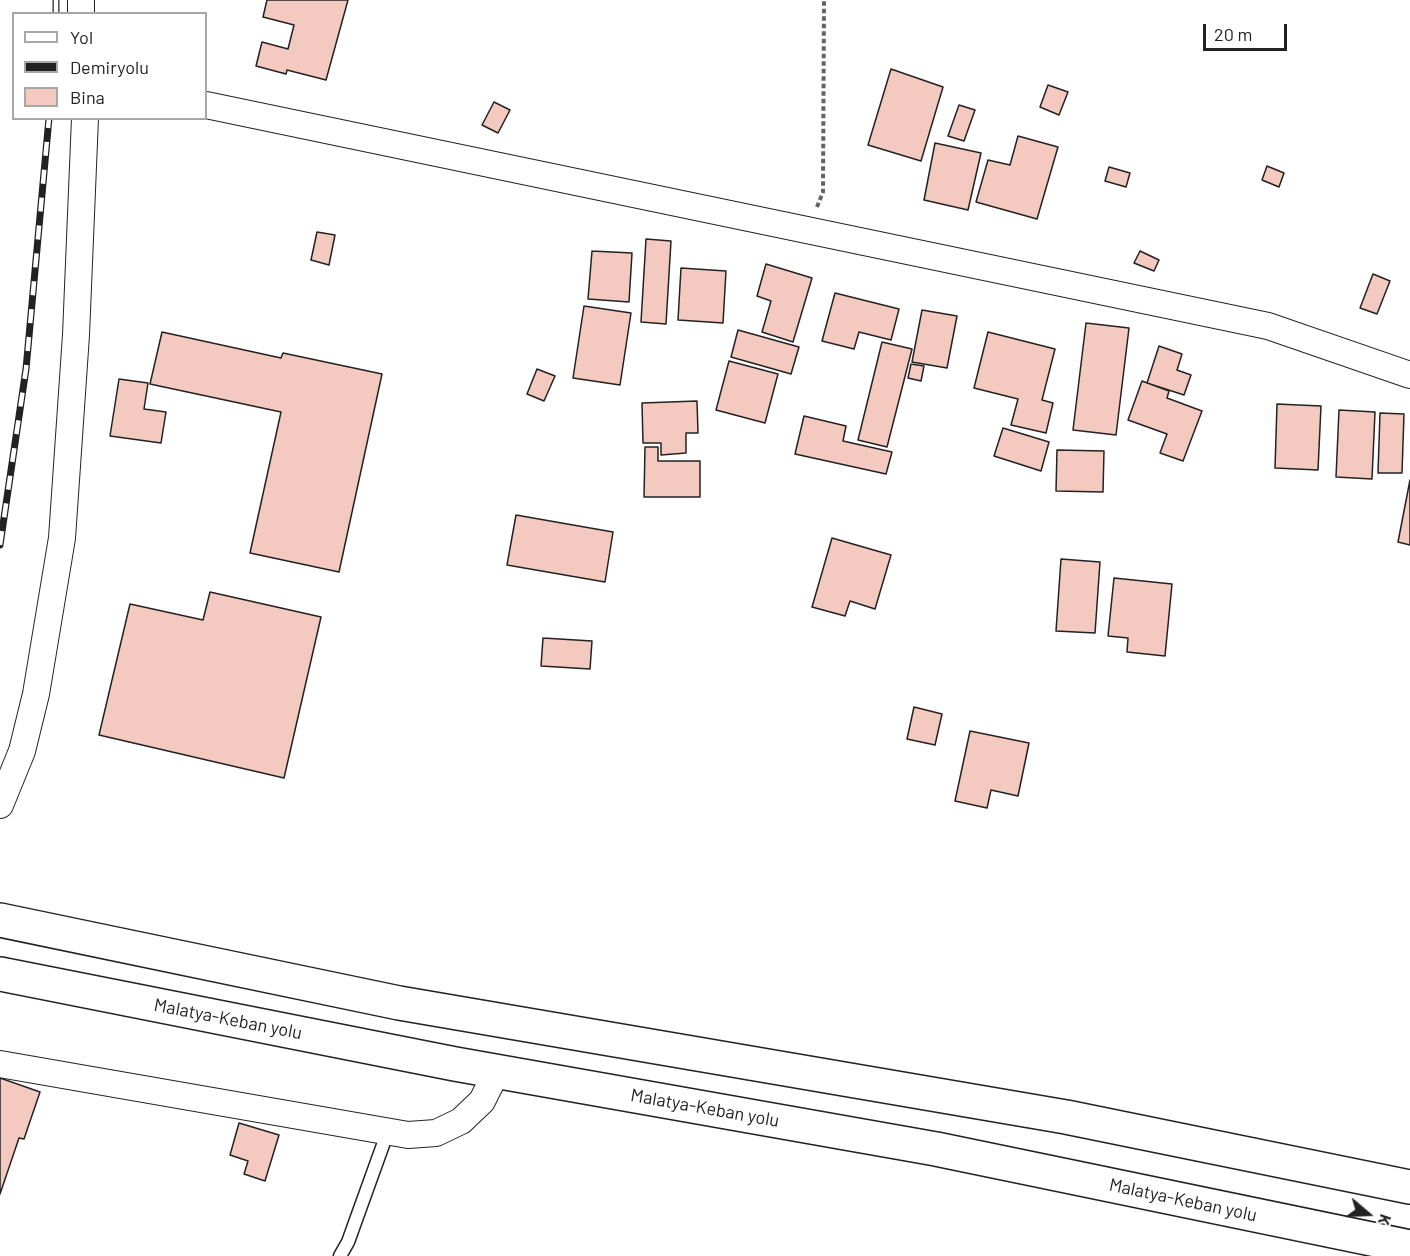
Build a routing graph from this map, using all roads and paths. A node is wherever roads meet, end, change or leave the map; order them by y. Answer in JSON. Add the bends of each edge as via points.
{"nodes":[{"id":1,"x":824,"y":0,"type":"edge"},
{"id":2,"x":207,"y":105,"type":"edge"},
{"id":3,"x":85,"y":120,"type":"edge"},
{"id":4,"x":807,"y":230,"type":"junction"},
{"id":5,"x":1410,"y":375,"type":"edge"},
{"id":6,"x":0,"y":805,"type":"edge"},
{"id":7,"x":0,"y":920,"type":"edge"},
{"id":8,"x":0,"y":974,"type":"edge"},
{"id":9,"x":0,"y":1064,"type":"edge"},
{"id":10,"x":497,"y":1071,"type":"junction"},
{"id":11,"x":388,"y":1131,"type":"junction"},
{"id":12,"x":1410,"y":1187,"type":"edge"},
{"id":13,"x":1410,"y":1247,"type":"edge"},
{"id":14,"x":340,"y":1256,"type":"edge"}],
"edges":[{"from":1,"to":4,"type":"path","via":[[823,192]]},
{"from":2,"to":4,"type":"street"},
{"from":3,"to":6,"type":"street","via":[[62,538],[36,694],[22,751]]},
{"from":4,"to":5,"type":"street","via":[[1268,326]]},
{"from":7,"to":12,"type":"highway","via":[[399,1003],[1066,1117]]},
{"from":8,"to":10,"type":"highway","name":"Malatya-Keban yolu"},
{"from":9,"to":11,"type":"street"},
{"from":10,"to":11,"type":"street","via":[[482,1101],[461,1121],[436,1133],[408,1135]]},
{"from":10,"to":13,"type":"highway","name":"Malatya-Keban yolu","via":[[936,1149]]},
{"from":11,"to":14,"type":"lane"}]}
